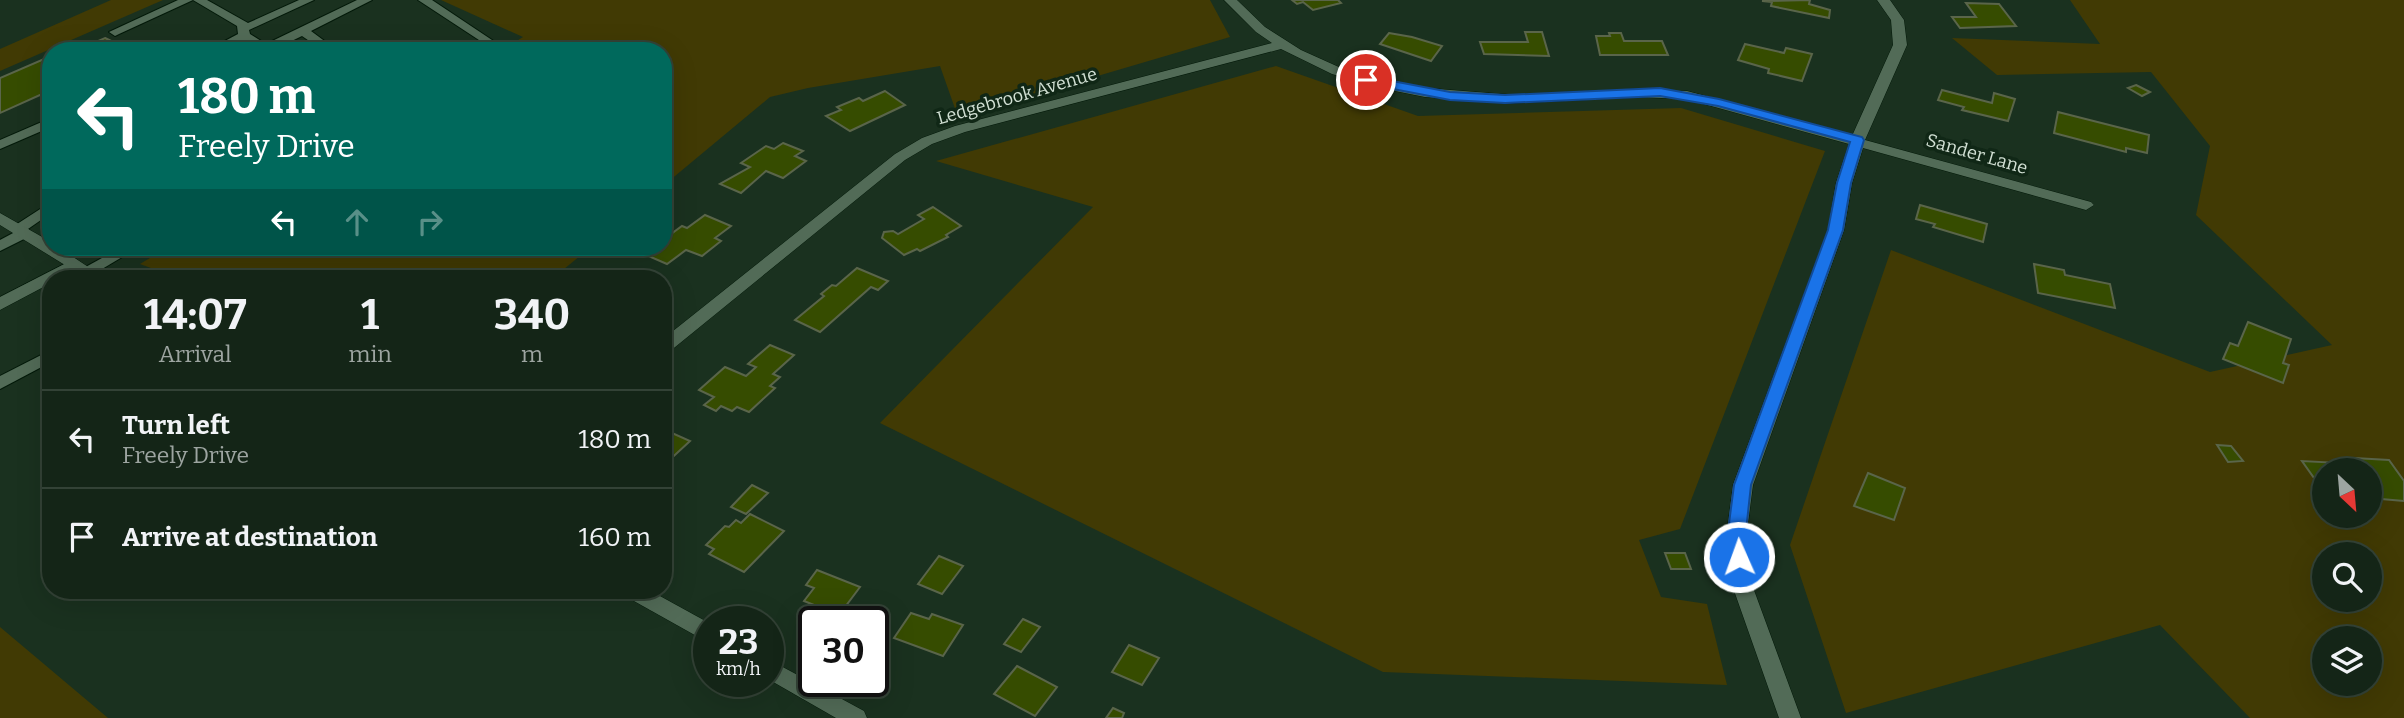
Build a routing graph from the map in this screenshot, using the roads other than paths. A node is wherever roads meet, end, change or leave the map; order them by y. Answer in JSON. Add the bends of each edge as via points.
{"nodes":[{"id":1,"x":187,"y":0,"type":"edge"},
{"id":2,"x":199,"y":0,"type":"edge"},
{"id":3,"x":308,"y":0,"type":"edge"},
{"id":4,"x":366,"y":0,"type":"edge"},
{"id":5,"x":424,"y":0,"type":"edge"},
{"id":6,"x":1230,"y":0,"type":"edge"},
{"id":7,"x":1883,"y":0,"type":"edge"},
{"id":8,"x":303,"y":31,"type":"junction"},
{"id":9,"x":115,"y":32,"type":"dead end"},
{"id":10,"x":244,"y":33,"type":"junction"},
{"id":11,"x":228,"y":42,"type":"edge"},
{"id":12,"x":257,"y":42,"type":"edge"},
{"id":13,"x":283,"y":42,"type":"edge"},
{"id":14,"x":319,"y":42,"type":"edge"},
{"id":15,"x":489,"y":42,"type":"edge"},
{"id":16,"x":1280,"y":45,"type":"junction"},
{"id":17,"x":42,"y":126,"type":"edge"},
{"id":18,"x":36,"y":129,"type":"junction"},
{"id":19,"x":42,"y":133,"type":"edge"},
{"id":20,"x":1858,"y":140,"type":"junction"},
{"id":21,"x":0,"y":145,"type":"edge"},
{"id":22,"x":2086,"y":205,"type":"dead end"},
{"id":23,"x":42,"y":214,"type":"edge"},
{"id":24,"x":0,"y":218,"type":"edge"},
{"id":25,"x":22,"y":231,"type":"junction"},
{"id":26,"x":42,"y":244,"type":"edge"},
{"id":27,"x":0,"y":246,"type":"edge"},
{"id":28,"x":62,"y":256,"type":"edge"},
{"id":29,"x":115,"y":256,"type":"edge"},
{"id":30,"x":84,"y":270,"type":"edge"},
{"id":31,"x":88,"y":270,"type":"edge"},
{"id":32,"x":42,"y":288,"type":"edge"},
{"id":33,"x":0,"y":304,"type":"edge"},
{"id":34,"x":672,"y":341,"type":"edge"},
{"id":35,"x":42,"y":360,"type":"edge"},
{"id":36,"x":0,"y":383,"type":"edge"},
{"id":37,"x":648,"y":599,"type":"edge"},
{"id":38,"x":693,"y":625,"type":"edge"},
{"id":39,"x":784,"y":677,"type":"edge"},
{"id":40,"x":856,"y":718,"type":"edge"},
{"id":41,"x":1790,"y":718,"type":"edge"}],
"edges":[{"from":1,"to":9,"type":"lane"},
{"from":2,"to":10,"type":"lane","via":[[243,24]]},
{"from":3,"to":10,"type":"lane"},
{"from":4,"to":8,"type":"lane"},
{"from":5,"to":15,"type":"lane"},
{"from":6,"to":16,"type":"street","name":"Sander Lane"},
{"from":7,"to":20,"type":"street","via":[[1898,19],[1900,45]]},
{"from":8,"to":13,"type":"lane"},
{"from":8,"to":14,"type":"lane"},
{"from":10,"to":11,"type":"lane"},
{"from":10,"to":12,"type":"lane"},
{"from":16,"to":20,"type":"street","name":"Sander Lane","via":[[1332,68],[1409,90],[1505,99],[1660,92],[1719,102]]},
{"from":16,"to":34,"type":"street","name":"Ledgebrook Avenue","via":[[927,141],[900,157]]},
{"from":17,"to":18,"type":"lane"},
{"from":18,"to":19,"type":"lane"},
{"from":18,"to":21,"type":"lane"},
{"from":20,"to":22,"type":"street","name":"Sander Lane"},
{"from":20,"to":41,"type":"street","via":[[1836,230],[1743,485],[1737,531],[1741,582]]},
{"from":23,"to":25,"type":"lane"},
{"from":24,"to":25,"type":"street"},
{"from":25,"to":26,"type":"street"},
{"from":25,"to":27,"type":"lane"},
{"from":28,"to":30,"type":"street"},
{"from":29,"to":31,"type":"lane"},
{"from":32,"to":33,"type":"street"},
{"from":35,"to":36,"type":"lane"},
{"from":37,"to":38,"type":"street"},
{"from":39,"to":40,"type":"street"}]}
